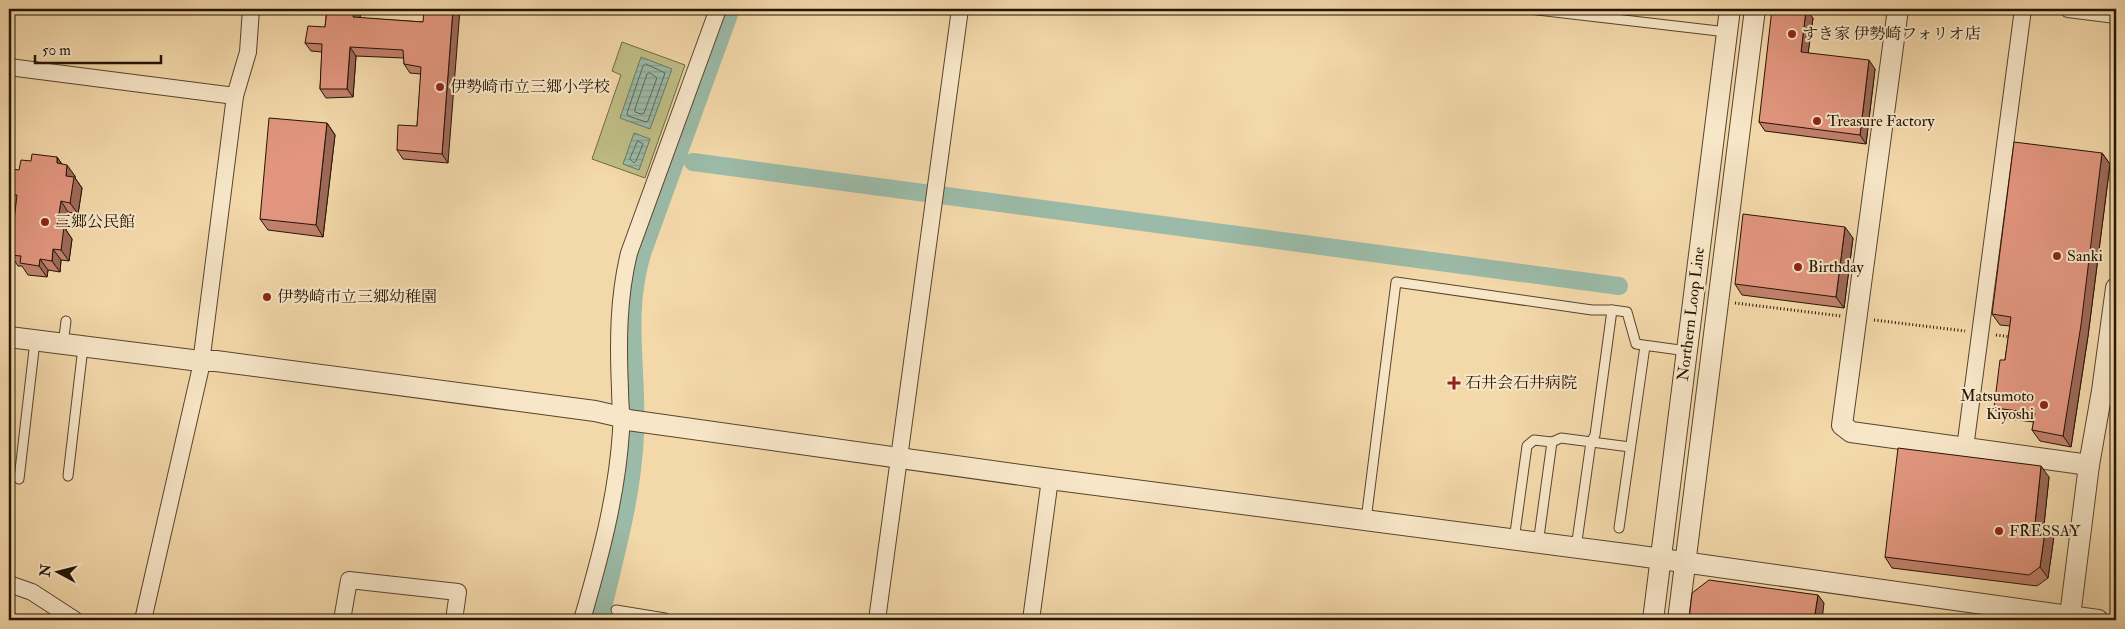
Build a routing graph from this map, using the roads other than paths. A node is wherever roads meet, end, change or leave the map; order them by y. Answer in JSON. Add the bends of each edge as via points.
{"nodes":[{"id":1,"x":252,"y":9,"type":"edge"},
{"id":2,"x":718,"y":9,"type":"edge"},
{"id":3,"x":960,"y":9,"type":"edge"},
{"id":4,"x":1529,"y":9,"type":"edge"},
{"id":5,"x":1730,"y":9,"type":"edge"},
{"id":6,"x":1755,"y":9,"type":"edge"},
{"id":7,"x":1898,"y":9,"type":"edge"},
{"id":8,"x":2023,"y":9,"type":"edge"},
{"id":9,"x":2068,"y":9,"type":"edge"},
{"id":10,"x":2116,"y":16,"type":"edge"},
{"id":11,"x":1727,"y":32,"type":"junction"},
{"id":12,"x":9,"y":67,"type":"edge"},
{"id":13,"x":235,"y":96,"type":"junction"},
{"id":14,"x":2116,"y":288,"type":"edge"},
{"id":15,"x":1612,"y":310,"type":"junction"},
{"id":16,"x":66,"y":321,"type":"dead end"},
{"id":17,"x":9,"y":337,"type":"edge"},
{"id":18,"x":35,"y":340,"type":"junction"},
{"id":19,"x":63,"y":344,"type":"junction"},
{"id":20,"x":1645,"y":346,"type":"junction"},
{"id":21,"x":83,"y":347,"type":"junction"},
{"id":22,"x":1687,"y":351,"type":"junction"},
{"id":23,"x":200,"y":361,"type":"junction"},
{"id":24,"x":2109,"y":392,"type":"edge"},
{"id":25,"x":632,"y":420,"type":"junction"},
{"id":26,"x":1552,"y":442,"type":"junction"},
{"id":27,"x":1591,"y":442,"type":"junction"},
{"id":28,"x":1630,"y":447,"type":"junction"},
{"id":29,"x":1965,"y":448,"type":"junction"},
{"id":30,"x":899,"y":458,"type":"junction"},
{"id":31,"x":2089,"y":465,"type":"junction"},
{"id":32,"x":68,"y":476,"type":"dead end"},
{"id":33,"x":19,"y":478,"type":"dead end"},
{"id":34,"x":1050,"y":479,"type":"junction"},
{"id":35,"x":1366,"y":521,"type":"junction"},
{"id":36,"x":1620,"y":528,"type":"dead end"},
{"id":37,"x":1514,"y":540,"type":"junction"},
{"id":38,"x":1538,"y":544,"type":"junction"},
{"id":39,"x":1576,"y":548,"type":"junction"},
{"id":40,"x":1660,"y":560,"type":"junction"},
{"id":41,"x":1686,"y":564,"type":"junction"},
{"id":42,"x":9,"y":584,"type":"edge"},
{"id":43,"x":616,"y":610,"type":"dead end"},
{"id":44,"x":2014,"y":615,"type":"edge"},
{"id":45,"x":2070,"y":616,"type":"junction"},
{"id":46,"x":75,"y":620,"type":"edge"},
{"id":47,"x":143,"y":620,"type":"edge"},
{"id":48,"x":342,"y":620,"type":"edge"},
{"id":49,"x":454,"y":620,"type":"edge"},
{"id":50,"x":582,"y":620,"type":"edge"},
{"id":51,"x":664,"y":620,"type":"edge"},
{"id":52,"x":877,"y":620,"type":"edge"},
{"id":53,"x":1031,"y":620,"type":"edge"},
{"id":54,"x":1653,"y":620,"type":"edge"},
{"id":55,"x":1678,"y":620,"type":"edge"},
{"id":56,"x":2098,"y":620,"type":"edge"}],
"edges":[{"from":1,"to":13,"type":"street","via":[[248,52]]},
{"from":2,"to":25,"type":"street","via":[[626,262],[619,321]]},
{"from":3,"to":30,"type":"street"},
{"from":4,"to":11,"type":"lane"},
{"from":5,"to":11,"type":"street","name":"Northern Loop Line"},
{"from":6,"to":41,"type":"street","name":"Northern Loop Line"},
{"from":7,"to":29,"type":"street","via":[[1842,425],[1846,430]]},
{"from":8,"to":29,"type":"street"},
{"from":9,"to":10,"type":"street"},
{"from":11,"to":22,"type":"street","name":"Northern Loop Line"},
{"from":12,"to":13,"type":"street","via":[[100,84]]},
{"from":13,"to":23,"type":"street"},
{"from":14,"to":24,"type":"street"},
{"from":15,"to":20,"type":"lane","via":[[1627,312],[1636,344]]},
{"from":15,"to":27,"type":"lane","via":[[1595,435]]},
{"from":15,"to":35,"type":"lane","via":[[1592,310],[1396,282]]},
{"from":16,"to":19,"type":"lane"},
{"from":17,"to":18,"type":"street"},
{"from":18,"to":19,"type":"street"},
{"from":18,"to":33,"type":"lane"},
{"from":19,"to":21,"type":"street"},
{"from":20,"to":22,"type":"lane"},
{"from":20,"to":28,"type":"lane"},
{"from":21,"to":23,"type":"street"},
{"from":21,"to":32,"type":"lane"},
{"from":22,"to":40,"type":"street","name":"Northern Loop Line"},
{"from":23,"to":25,"type":"street","via":[[595,411]]},
{"from":23,"to":47,"type":"street"},
{"from":24,"to":31,"type":"street"},
{"from":25,"to":30,"type":"street"},
{"from":25,"to":50,"type":"street"},
{"from":26,"to":27,"type":"lane","via":[[1561,438]]},
{"from":26,"to":37,"type":"lane","via":[[1534,440],[1527,446]]},
{"from":26,"to":38,"type":"lane"},
{"from":27,"to":28,"type":"lane"},
{"from":27,"to":39,"type":"lane"},
{"from":28,"to":36,"type":"lane"},
{"from":29,"to":31,"type":"street"},
{"from":30,"to":34,"type":"street"},
{"from":30,"to":52,"type":"street"},
{"from":31,"to":45,"type":"street"},
{"from":34,"to":35,"type":"street"},
{"from":34,"to":53,"type":"street"},
{"from":35,"to":37,"type":"street"},
{"from":37,"to":38,"type":"street"},
{"from":38,"to":39,"type":"street"},
{"from":39,"to":40,"type":"street"},
{"from":40,"to":41,"type":"street"},
{"from":40,"to":54,"type":"street","name":"Northern Loop Line"},
{"from":41,"to":44,"type":"street"},
{"from":41,"to":55,"type":"street","name":"Northern Loop Line"},
{"from":42,"to":46,"type":"street","via":[[32,592]]},
{"from":43,"to":51,"type":"lane"},
{"from":44,"to":45,"type":"street"},
{"from":45,"to":56,"type":"street"},
{"from":48,"to":49,"type":"street","via":[[349,580],[458,592]]}]}
